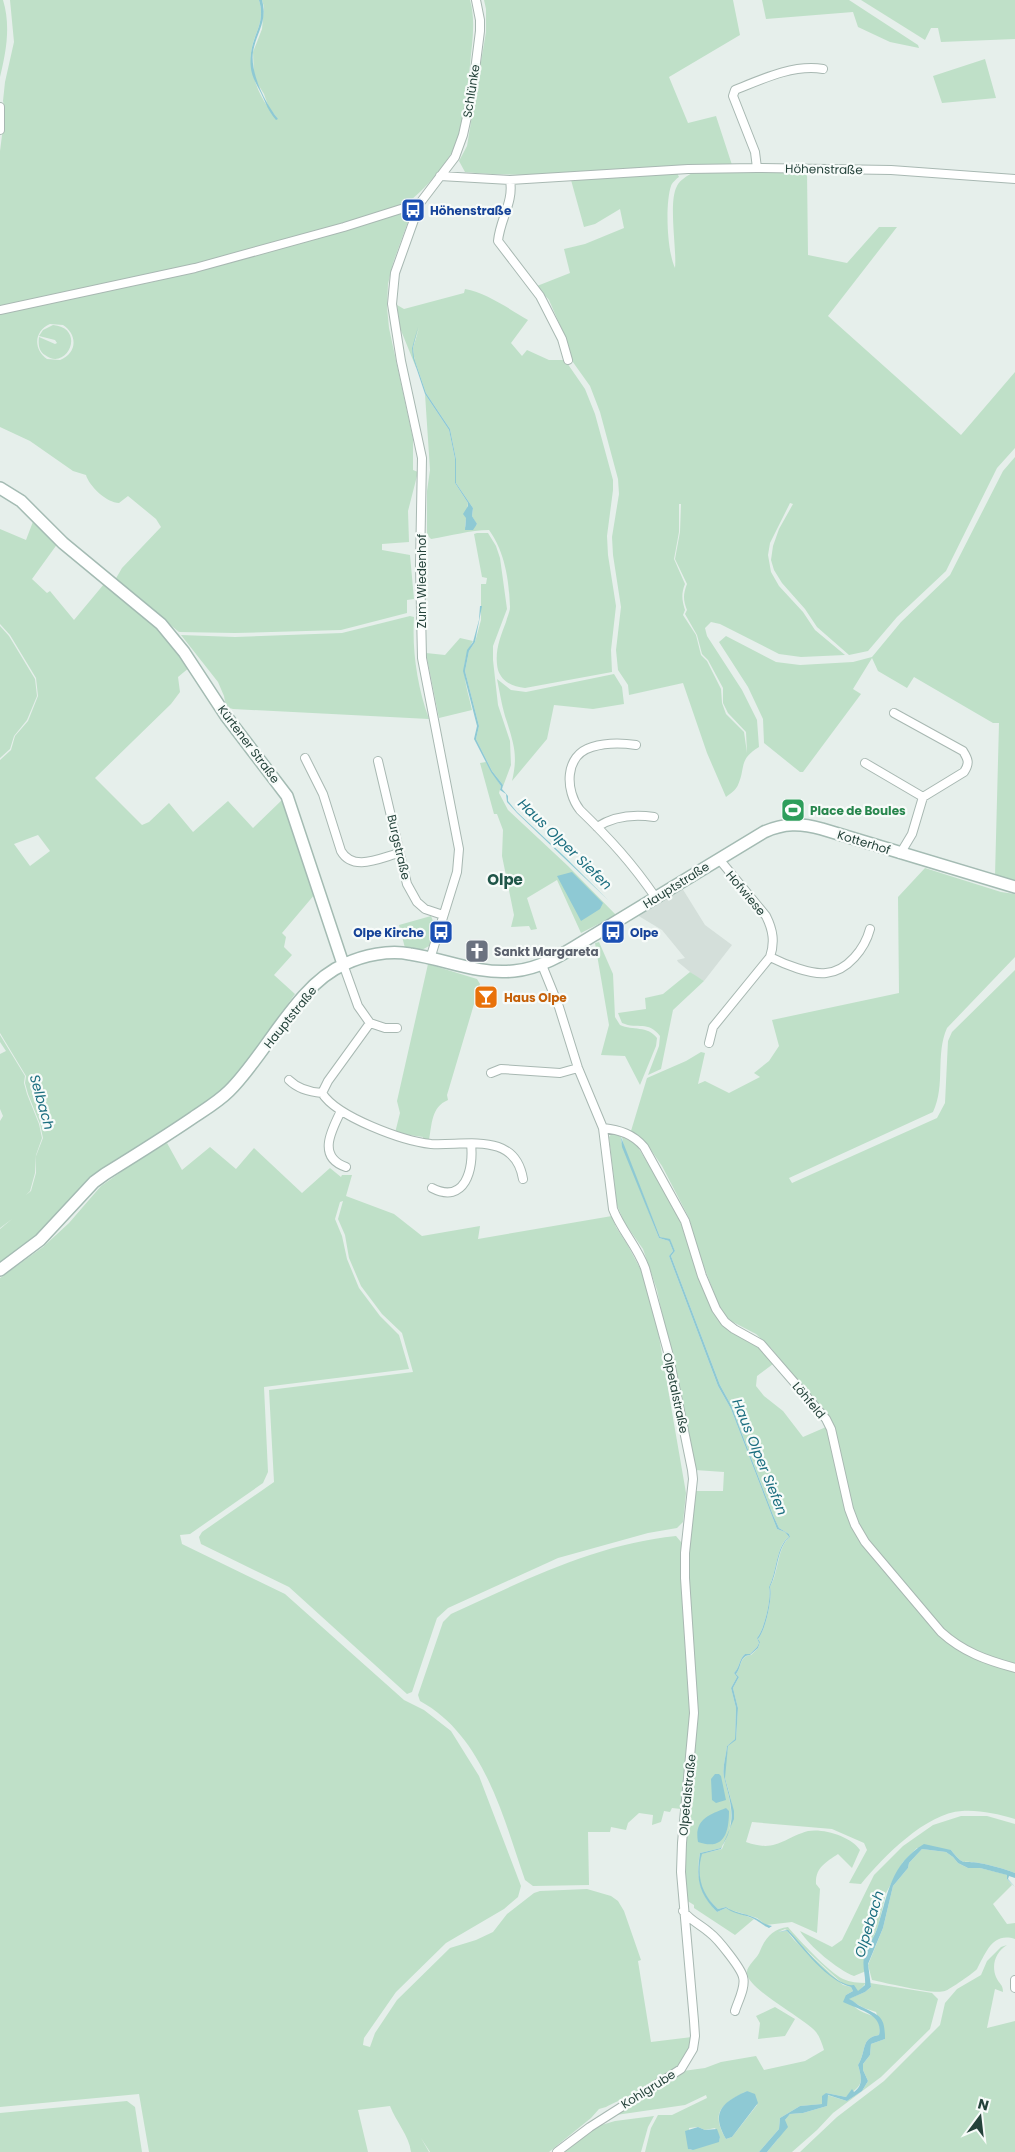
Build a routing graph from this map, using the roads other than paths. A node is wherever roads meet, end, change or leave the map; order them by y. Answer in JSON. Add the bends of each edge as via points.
{"nodes":[{"id":1,"x":476,"y":0,"type":"edge"},
{"id":2,"x":822,"y":69,"type":"dead end"},
{"id":3,"x":0,"y":107,"type":"edge"},
{"id":4,"x":0,"y":130,"type":"edge"},
{"id":5,"x":757,"y":168,"type":"junction"},
{"id":6,"x":440,"y":176,"type":"junction"},
{"id":7,"x":1015,"y":179,"type":"edge"},
{"id":8,"x":510,"y":180,"type":"junction"},
{"id":9,"x":420,"y":203,"type":"junction"},
{"id":10,"x":0,"y":310,"type":"edge"},
{"id":11,"x":568,"y":360,"type":"dead end"},
{"id":12,"x":0,"y":488,"type":"edge"},
{"id":13,"x":894,"y":713,"type":"dead end"},
{"id":14,"x":636,"y":745,"type":"dead end"},
{"id":15,"x":306,"y":758,"type":"dead end"},
{"id":16,"x":378,"y":762,"type":"dead end"},
{"id":17,"x":865,"y":764,"type":"dead end"},
{"id":18,"x":923,"y":798,"type":"junction"},
{"id":19,"x":654,"y":817,"type":"dead end"},
{"id":20,"x":597,"y":827,"type":"junction"},
{"id":21,"x":399,"y":853,"type":"junction"},
{"id":22,"x":900,"y":854,"type":"junction"},
{"id":23,"x":719,"y":859,"type":"junction"},
{"id":24,"x":1015,"y":887,"type":"edge"},
{"id":25,"x":656,"y":898,"type":"junction"},
{"id":26,"x":443,"y":915,"type":"junction"},
{"id":27,"x":870,"y":929,"type":"dead end"},
{"id":28,"x":770,"y":957,"type":"junction"},
{"id":29,"x":430,"y":959,"type":"junction"},
{"id":30,"x":343,"y":964,"type":"junction"},
{"id":31,"x":542,"y":964,"type":"junction"},
{"id":32,"x":370,"y":1023,"type":"junction"},
{"id":33,"x":397,"y":1028,"type":"dead end"},
{"id":34,"x":709,"y":1043,"type":"dead end"},
{"id":35,"x":578,"y":1068,"type":"junction"},
{"id":36,"x":491,"y":1074,"type":"dead end"},
{"id":37,"x":289,"y":1080,"type":"dead end"},
{"id":38,"x":322,"y":1093,"type":"junction"},
{"id":39,"x":341,"y":1111,"type":"junction"},
{"id":40,"x":603,"y":1128,"type":"junction"},
{"id":41,"x":471,"y":1144,"type":"junction"},
{"id":42,"x":346,"y":1167,"type":"dead end"},
{"id":43,"x":523,"y":1178,"type":"dead end"},
{"id":44,"x":432,"y":1188,"type":"dead end"},
{"id":45,"x":0,"y":1270,"type":"edge"},
{"id":46,"x":1015,"y":1668,"type":"edge"},
{"id":47,"x":682,"y":1843,"type":"joint"},
{"id":48,"x":683,"y":1911,"type":"junction"},
{"id":49,"x":1015,"y":1980,"type":"edge"},
{"id":50,"x":1015,"y":1988,"type":"edge"},
{"id":51,"x":736,"y":2011,"type":"dead end"},
{"id":52,"x":557,"y":2152,"type":"edge"}],
"edges":[{"from":1,"to":6,"type":"street","name":"Schlünke","via":[[480,31],[467,121],[460,147]]},
{"from":2,"to":5,"type":"street","via":[[797,69],[736,90],[733,96],[755,152]]},
{"from":3,"to":4,"type":"street"},
{"from":5,"to":7,"type":"street","name":"Höhenstraße","via":[[883,170]]},
{"from":5,"to":8,"type":"street","name":"Höhenstraße"},
{"from":6,"to":8,"type":"street","name":"Höhenstraße"},
{"from":6,"to":9,"type":"street"},
{"from":8,"to":11,"type":"street","via":[[510,202],[498,241],[544,301]]},
{"from":9,"to":10,"type":"street","via":[[195,268]]},
{"from":9,"to":26,"type":"street","name":"Zum Wiedenhof","via":[[393,282],[392,304],[422,458],[422,658],[459,849],[457,872]]},
{"from":12,"to":30,"type":"street","name":"Kürtener Straße","via":[[21,501],[54,535],[169,633],[197,670],[226,716],[287,796]]},
{"from":13,"to":18,"type":"street","via":[[963,750],[968,758],[964,772]]},
{"from":14,"to":20,"type":"street","via":[[592,747],[574,762],[568,778],[571,795]]},
{"from":15,"to":21,"type":"street","via":[[323,794],[345,857],[362,863]]},
{"from":16,"to":21,"type":"street","name":"Burgstraße"},
{"from":17,"to":18,"type":"street"},
{"from":18,"to":22,"type":"street","via":[[912,834]]},
{"from":19,"to":20,"type":"street","via":[[616,818]]},
{"from":20,"to":25,"type":"street","via":[[633,864]]},
{"from":21,"to":26,"type":"street","name":"Burgstraße","via":[[407,884],[417,902],[425,909]]},
{"from":22,"to":23,"type":"street","name":"Kotterhof","via":[[796,824],[770,829]]},
{"from":22,"to":24,"type":"street","name":"Kotterhof"},
{"from":23,"to":25,"type":"street","name":"Hauptstraße"},
{"from":23,"to":28,"type":"street","name":"Hofwiese","via":[[766,916],[774,938]]},
{"from":25,"to":31,"type":"street","name":"Hauptstraße"},
{"from":26,"to":29,"type":"street","name":"Zum Wiedenhof"},
{"from":27,"to":28,"type":"street","via":[[860,951],[834,972],[813,972]]},
{"from":28,"to":34,"type":"street","via":[[713,1026]]},
{"from":29,"to":30,"type":"street","name":"Hauptstraße","via":[[392,953],[367,956]]},
{"from":29,"to":31,"type":"street","name":"Hauptstraße","via":[[494,972],[524,970]]},
{"from":30,"to":32,"type":"street","via":[[358,1006]]},
{"from":30,"to":45,"type":"street","name":"Hauptstraße","via":[[307,992],[230,1091],[94,1182],[40,1240]]},
{"from":31,"to":35,"type":"street","name":"Olpetalstraße"},
{"from":32,"to":33,"type":"street"},
{"from":32,"to":38,"type":"street"},
{"from":35,"to":36,"type":"street","via":[[560,1073],[501,1069]]},
{"from":35,"to":40,"type":"street","name":"Olpetalstraße"},
{"from":37,"to":38,"type":"street","via":[[300,1088]]},
{"from":38,"to":39,"type":"street","via":[[332,1106]]},
{"from":39,"to":41,"type":"street","via":[[408,1140],[430,1144]]},
{"from":39,"to":42,"type":"street","via":[[330,1135],[329,1150],[336,1164]]},
{"from":40,"to":46,"type":"street","name":"Löhfeld","via":[[628,1134],[644,1147],[685,1221],[702,1276],[725,1322],[761,1344],[826,1419],[854,1525],[865,1542],[954,1644],[982,1659]]},
{"from":40,"to":47,"type":"street","name":"Olpetalstraße","via":[[613,1209],[616,1219],[642,1257],[668,1352],[692,1470],[685,1578],[694,1712]]},
{"from":41,"to":43,"type":"street","via":[[493,1144],[505,1149],[521,1165]]},
{"from":41,"to":44,"type":"street","via":[[471,1166],[462,1185],[448,1193]]},
{"from":47,"to":48,"type":"street","name":"Kohlgrube"},
{"from":48,"to":51,"type":"street","via":[[711,1933],[743,1975]]},
{"from":48,"to":52,"type":"street","name":"Kohlgrube","via":[[695,2036],[687,2061],[666,2080],[633,2098]]},
{"from":49,"to":50,"type":"street"}]}
